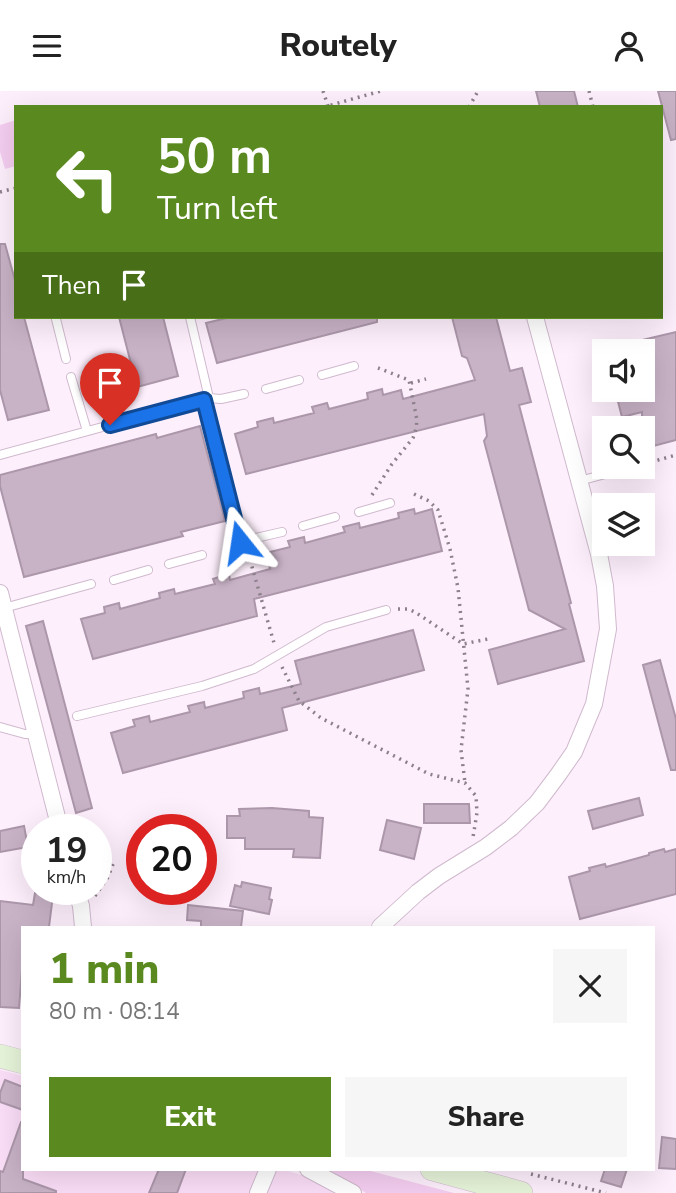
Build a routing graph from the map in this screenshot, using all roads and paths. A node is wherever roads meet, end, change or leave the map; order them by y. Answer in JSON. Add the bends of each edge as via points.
{"nodes":[{"id":1,"x":381,"y":91,"type":"edge"},
{"id":2,"x":330,"y":105,"type":"edge"},
{"id":3,"x":56,"y":319,"type":"dead end"},
{"id":4,"x":190,"y":319,"type":"edge"},
{"id":5,"x":536,"y":319,"type":"edge"},
{"id":6,"x":66,"y":359,"type":"dead end"},
{"id":7,"x":354,"y":366,"type":"dead end"},
{"id":8,"x":378,"y":368,"type":"dead end"},
{"id":9,"x":322,"y":375,"type":"dead end"},
{"id":10,"x":71,"y":377,"type":"dead end"},
{"id":11,"x":426,"y":379,"type":"dead end"},
{"id":12,"x":299,"y":380,"type":"dead end"},
{"id":13,"x":410,"y":383,"type":"junction"},
{"id":14,"x":266,"y":389,"type":"dead end"},
{"id":15,"x":244,"y":394,"type":"dead end"},
{"id":16,"x":206,"y":399,"type":"junction"},
{"id":17,"x":86,"y":431,"type":"junction"},
{"id":18,"x":0,"y":455,"type":"edge"},
{"id":19,"x":676,"y":455,"type":"edge"},
{"id":20,"x":655,"y":461,"type":"edge"},
{"id":21,"x":592,"y":478,"type":"edge"},
{"id":22,"x":579,"y":481,"type":"junction"},
{"id":23,"x":414,"y":494,"type":"dead end"},
{"id":24,"x":390,"y":503,"type":"dead end"},
{"id":25,"x":364,"y":510,"type":"joint"},
{"id":26,"x":335,"y":517,"type":"dead end"},
{"id":27,"x":303,"y":526,"type":"dead end"},
{"id":28,"x":282,"y":532,"type":"dead end"},
{"id":29,"x":240,"y":542,"type":"junction"},
{"id":30,"x":202,"y":555,"type":"dead end"},
{"id":31,"x":169,"y":564,"type":"dead end"},
{"id":32,"x":148,"y":570,"type":"dead end"},
{"id":33,"x":114,"y":580,"type":"dead end"},
{"id":34,"x":91,"y":584,"type":"dead end"},
{"id":35,"x":2,"y":600,"type":"edge"},
{"id":36,"x":386,"y":610,"type":"joint"},
{"id":37,"x":488,"y":639,"type":"dead end"},
{"id":38,"x":465,"y":644,"type":"junction"},
{"id":39,"x":277,"y":655,"type":"junction"},
{"id":40,"x":77,"y":716,"type":"dead end"},
{"id":41,"x":0,"y":727,"type":"edge"},
{"id":42,"x":37,"y":734,"type":"junction"},
{"id":43,"x":465,"y":783,"type":"junction"},
{"id":44,"x":56,"y":814,"type":"edge"},
{"id":45,"x":486,"y":847,"type":"junction"},
{"id":46,"x":81,"y":905,"type":"edge"},
{"id":47,"x":83,"y":926,"type":"edge"},
{"id":48,"x":381,"y":926,"type":"edge"},
{"id":49,"x":0,"y":1056,"type":"edge"},
{"id":50,"x":21,"y":1061,"type":"edge"},
{"id":51,"x":267,"y":1171,"type":"edge"},
{"id":52,"x":312,"y":1171,"type":"edge"},
{"id":53,"x":445,"y":1171,"type":"edge"},
{"id":54,"x":523,"y":1183,"type":"edge"},
{"id":55,"x":258,"y":1193,"type":"edge"},
{"id":56,"x":353,"y":1193,"type":"edge"},
{"id":57,"x":606,"y":1193,"type":"edge"}],
"edges":[{"from":1,"to":2,"type":"path"},
{"from":3,"to":6,"type":"lane"},
{"from":4,"to":16,"type":"lane"},
{"from":5,"to":22,"type":"street"},
{"from":7,"to":9,"type":"lane"},
{"from":8,"to":13,"type":"path"},
{"from":10,"to":17,"type":"lane"},
{"from":11,"to":13,"type":"path"},
{"from":12,"to":14,"type":"lane"},
{"from":13,"to":25,"type":"path","via":[[416,429]]},
{"from":15,"to":16,"type":"lane"},
{"from":16,"to":17,"type":"lane"},
{"from":16,"to":29,"type":"lane"},
{"from":17,"to":18,"type":"lane"},
{"from":19,"to":20,"type":"path"},
{"from":21,"to":22,"type":"lane"},
{"from":22,"to":45,"type":"street","via":[[605,586],[608,629],[600,681],[573,752],[558,775],[537,803]]},
{"from":23,"to":38,"type":"path","via":[[438,510],[458,588]]},
{"from":24,"to":25,"type":"lane"},
{"from":26,"to":27,"type":"lane"},
{"from":28,"to":29,"type":"lane"},
{"from":29,"to":39,"type":"path"},
{"from":30,"to":31,"type":"lane"},
{"from":32,"to":33,"type":"lane"},
{"from":34,"to":35,"type":"lane"},
{"from":35,"to":42,"type":"street"},
{"from":36,"to":38,"type":"path","via":[[412,610]]},
{"from":36,"to":39,"type":"lane","via":[[326,627]]},
{"from":37,"to":38,"type":"path"},
{"from":38,"to":43,"type":"path","via":[[468,689],[461,750]]},
{"from":39,"to":40,"type":"lane","via":[[232,677]]},
{"from":39,"to":43,"type":"path","via":[[299,701],[321,718],[429,774]]},
{"from":41,"to":42,"type":"lane"},
{"from":42,"to":44,"type":"street"},
{"from":43,"to":45,"type":"path","via":[[476,796],[473,839]]},
{"from":45,"to":48,"type":"street","via":[[439,876]]},
{"from":46,"to":47,"type":"street"},
{"from":49,"to":50,"type":"main road"},
{"from":51,"to":55,"type":"street"},
{"from":52,"to":56,"type":"street"},
{"from":53,"to":54,"type":"main road"},
{"from":54,"to":57,"type":"path"}]}
